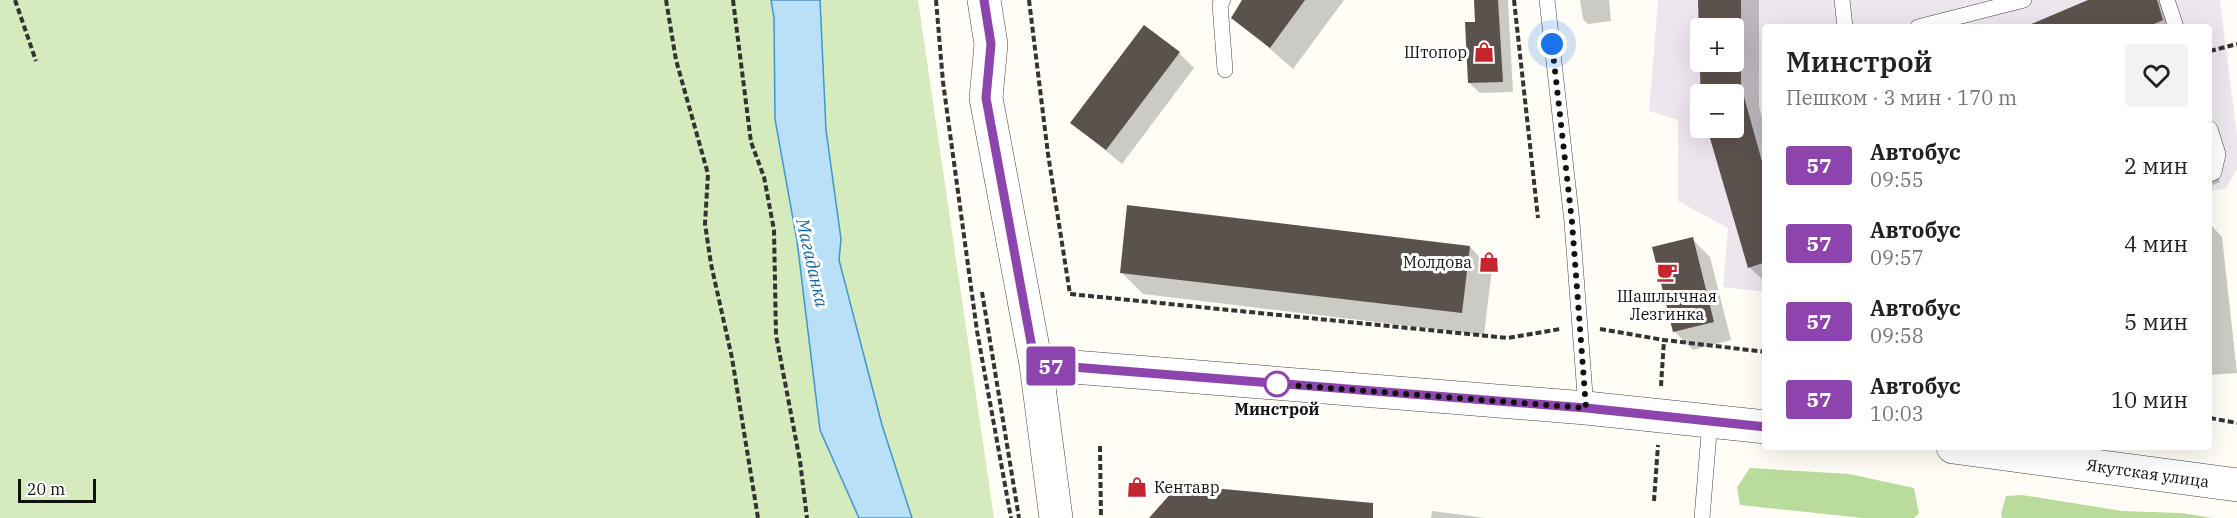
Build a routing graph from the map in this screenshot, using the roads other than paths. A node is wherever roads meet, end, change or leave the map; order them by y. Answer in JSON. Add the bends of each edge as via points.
{"nodes":[{"id":1,"x":984,"y":0,"type":"edge"},
{"id":2,"x":1223,"y":0,"type":"edge"},
{"id":3,"x":1547,"y":0,"type":"edge"},
{"id":4,"x":1842,"y":0,"type":"edge"},
{"id":5,"x":2024,"y":0,"type":"edge"},
{"id":6,"x":2167,"y":0,"type":"edge"},
{"id":7,"x":1845,"y":24,"type":"edge"},
{"id":8,"x":1930,"y":24,"type":"edge"},
{"id":9,"x":2175,"y":24,"type":"edge"},
{"id":10,"x":1225,"y":70,"type":"dead end"},
{"id":11,"x":2212,"y":135,"type":"edge"},
{"id":12,"x":2212,"y":173,"type":"edge"},
{"id":13,"x":1035,"y":364,"type":"junction"},
{"id":14,"x":1586,"y":408,"type":"junction"},
{"id":15,"x":1710,"y":421,"type":"junction"},
{"id":16,"x":1762,"y":427,"type":"edge"},
{"id":17,"x":1975,"y":450,"type":"edge"},
{"id":18,"x":2237,"y":485,"type":"edge"},
{"id":19,"x":1703,"y":514,"type":"edge"},
{"id":20,"x":1056,"y":518,"type":"edge"}],
"edges":[{"from":1,"to":13,"type":"street","via":[[991,44],[986,98]]},
{"from":2,"to":10,"type":"lane","via":[[1220,4]]},
{"from":3,"to":14,"type":"lane","via":[[1572,222]]},
{"from":4,"to":7,"type":"lane"},
{"from":5,"to":8,"type":"lane"},
{"from":6,"to":9,"type":"lane"},
{"from":11,"to":12,"type":"lane","via":[[2218,154]]},
{"from":13,"to":14,"type":"street"},
{"from":13,"to":20,"type":"street"},
{"from":14,"to":15,"type":"street"},
{"from":15,"to":16,"type":"street"},
{"from":15,"to":19,"type":"lane"},
{"from":17,"to":18,"type":"street","name":"Якутская улица"}]}
